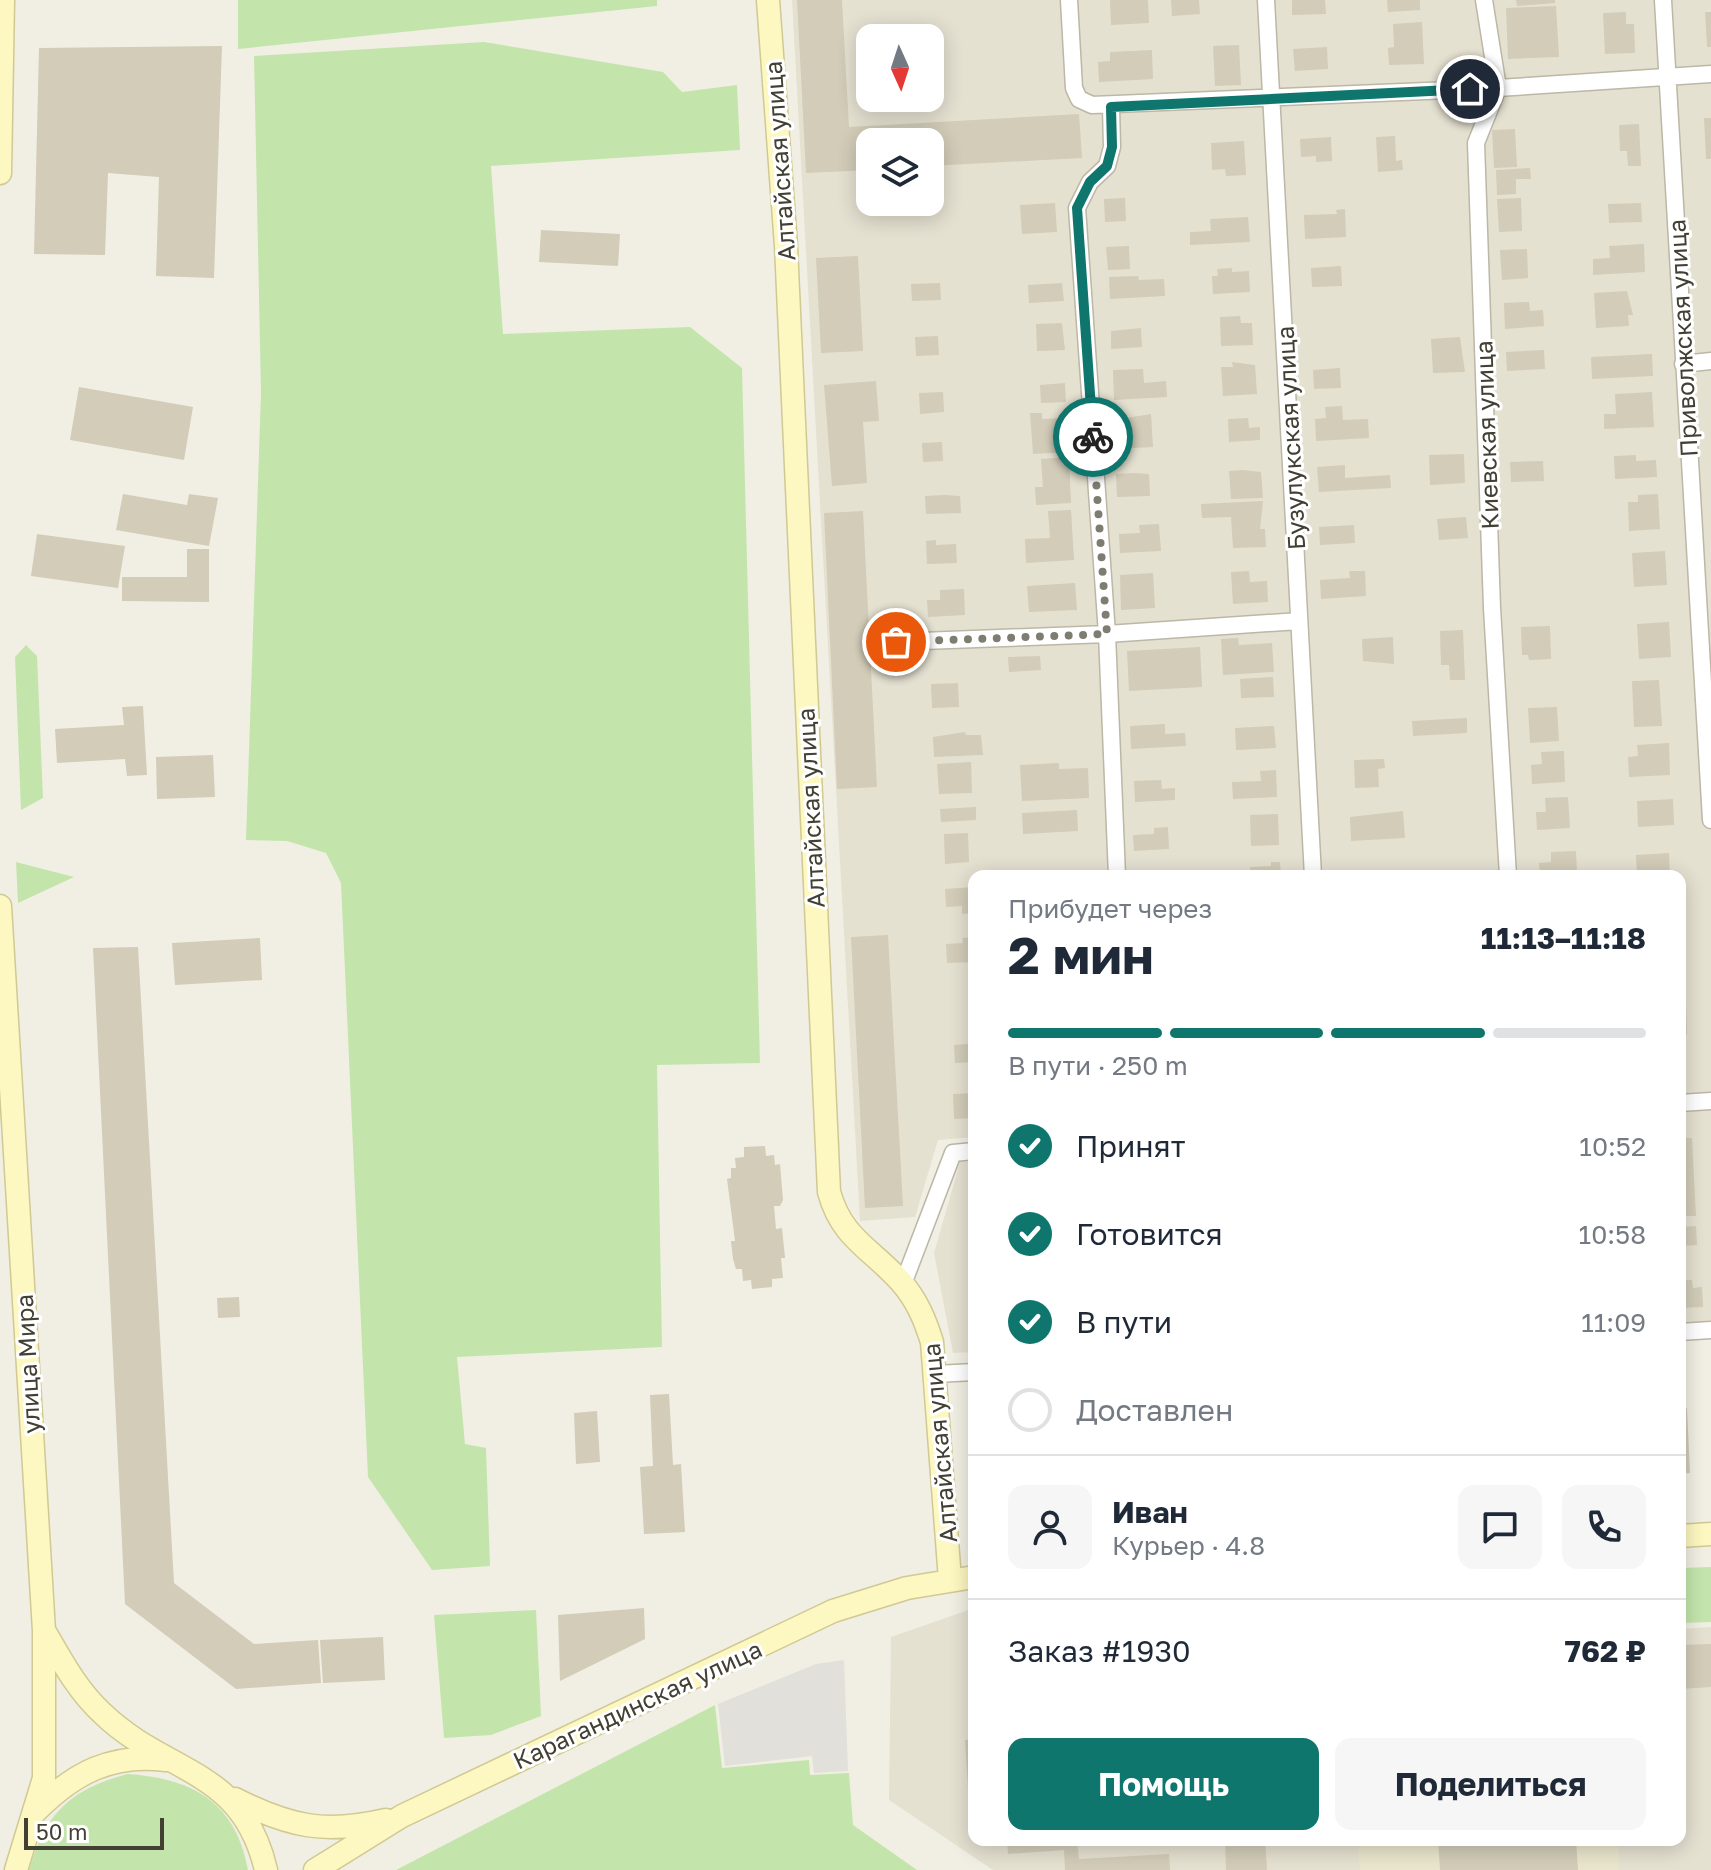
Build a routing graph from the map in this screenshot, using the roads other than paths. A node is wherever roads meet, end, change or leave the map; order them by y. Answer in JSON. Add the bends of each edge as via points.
{"nodes":[{"id":1,"x":3,"y":0,"type":"edge"},
{"id":2,"x":768,"y":0,"type":"edge"},
{"id":3,"x":1069,"y":0,"type":"edge"},
{"id":4,"x":1266,"y":0,"type":"edge"},
{"id":5,"x":1484,"y":0,"type":"edge"},
{"id":6,"x":1663,"y":0,"type":"edge"},
{"id":7,"x":1711,"y":74,"type":"edge"},
{"id":8,"x":1667,"y":77,"type":"junction"},
{"id":9,"x":1498,"y":88,"type":"junction"},
{"id":10,"x":1272,"y":97,"type":"junction"},
{"id":11,"x":1111,"y":107,"type":"junction"},
{"id":12,"x":0,"y":173,"type":"edge"},
{"id":13,"x":1711,"y":361,"type":"edge"},
{"id":14,"x":1683,"y":364,"type":"junction"},
{"id":15,"x":1299,"y":621,"type":"junction"},
{"id":16,"x":1107,"y":634,"type":"junction"},
{"id":17,"x":896,"y":642,"type":"dead end"},
{"id":18,"x":1711,"y":820,"type":"edge"},
{"id":19,"x":1117,"y":870,"type":"edge"},
{"id":20,"x":1313,"y":870,"type":"edge"},
{"id":21,"x":1508,"y":870,"type":"edge"},
{"id":22,"x":0,"y":906,"type":"edge"},
{"id":23,"x":1711,"y":1101,"type":"edge"},
{"id":24,"x":1686,"y":1103,"type":"edge"},
{"id":25,"x":968,"y":1152,"type":"edge"},
{"id":26,"x":903,"y":1284,"type":"junction"},
{"id":27,"x":1711,"y":1330,"type":"edge"},
{"id":28,"x":1686,"y":1332,"type":"edge"},
{"id":29,"x":968,"y":1372,"type":"edge"},
{"id":30,"x":936,"y":1374,"type":"junction"},
{"id":31,"x":1711,"y":1534,"type":"edge"},
{"id":32,"x":1686,"y":1536,"type":"edge"},
{"id":33,"x":968,"y":1578,"type":"edge"},
{"id":34,"x":950,"y":1580,"type":"junction"},
{"id":35,"x":44,"y":1631,"type":"junction"},
{"id":36,"x":175,"y":1761,"type":"junction"},
{"id":37,"x":225,"y":1794,"type":"junction"},
{"id":38,"x":35,"y":1812,"type":"junction"},
{"id":39,"x":402,"y":1816,"type":"junction"},
{"id":40,"x":12,"y":1863,"type":"edge"},
{"id":41,"x":266,"y":1870,"type":"edge"},
{"id":42,"x":315,"y":1870,"type":"edge"}],
"edges":[{"from":1,"to":12,"type":"main road"},
{"from":2,"to":26,"type":"main road","name":"Алтайская улица","via":[[786,246],[829,1192],[836,1218]]},
{"from":3,"to":11,"type":"street","via":[[1074,88],[1079,99]]},
{"from":4,"to":10,"type":"street","name":"Бузулукская улица"},
{"from":5,"to":9,"type":"street"},
{"from":6,"to":8,"type":"street","name":"Приволжская улица"},
{"from":7,"to":8,"type":"street"},
{"from":8,"to":9,"type":"street"},
{"from":8,"to":14,"type":"street","name":"Приволжская улица"},
{"from":9,"to":10,"type":"street"},
{"from":9,"to":21,"type":"street","name":"Киевская улица","via":[[1476,143],[1492,608]]},
{"from":10,"to":11,"type":"street"},
{"from":10,"to":15,"type":"street","name":"Бузулукская улица"},
{"from":11,"to":16,"type":"street","via":[[1107,166],[1090,182],[1077,208]]},
{"from":13,"to":14,"type":"street"},
{"from":14,"to":18,"type":"street","name":"Приволжская улица"},
{"from":15,"to":16,"type":"street"},
{"from":15,"to":20,"type":"street","name":"Бузулукская улица"},
{"from":16,"to":17,"type":"street"},
{"from":16,"to":19,"type":"street"},
{"from":22,"to":35,"type":"main road","name":"улица Мира"},
{"from":23,"to":24,"type":"street"},
{"from":25,"to":26,"type":"street","via":[[953,1153]]},
{"from":26,"to":30,"type":"main road","name":"Алтайская улица","via":[[921,1310]]},
{"from":27,"to":28,"type":"street"},
{"from":29,"to":30,"type":"street"},
{"from":30,"to":34,"type":"main road","name":"Алтайская улица"},
{"from":31,"to":32,"type":"main road"},
{"from":33,"to":34,"type":"main road","name":"Карагандинская улица"},
{"from":34,"to":39,"type":"main road","name":"Карагандинская улица","via":[[833,1611]]},
{"from":35,"to":36,"type":"main road","via":[[75,1683],[103,1714]]},
{"from":35,"to":38,"type":"main road","name":"улица Мира","via":[[47,1746]]},
{"from":36,"to":37,"type":"main road"},
{"from":36,"to":38,"type":"main road","via":[[110,1761],[58,1788]]},
{"from":37,"to":39,"type":"main road","via":[[296,1825],[328,1830]]},
{"from":37,"to":41,"type":"main road","via":[[248,1819]]},
{"from":38,"to":40,"type":"main road","name":"улица Мира"},
{"from":39,"to":42,"type":"main road","name":"Карагандинская улица"}]}
